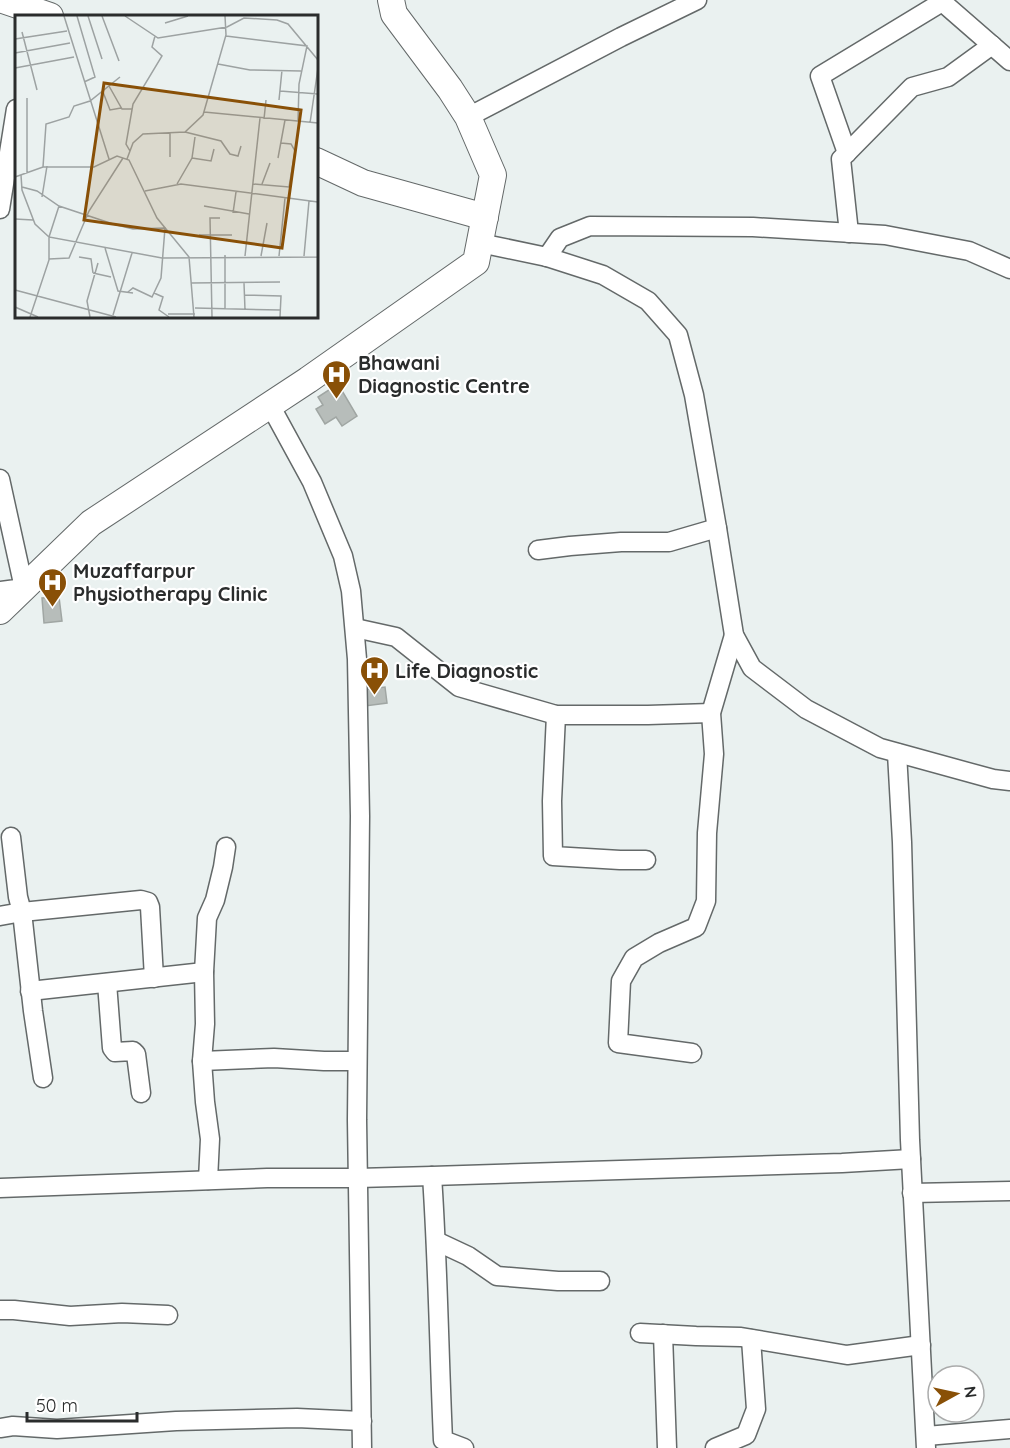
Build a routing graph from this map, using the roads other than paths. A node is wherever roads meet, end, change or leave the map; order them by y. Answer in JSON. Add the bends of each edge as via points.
{"nodes":[{"id":1,"x":3,"y":0,"type":"edge"},
{"id":2,"x":391,"y":0,"type":"edge"},
{"id":3,"x":697,"y":0,"type":"edge"},
{"id":4,"x":941,"y":1,"type":"edge"},
{"id":5,"x":39,"y":11,"type":"edge"},
{"id":6,"x":992,"y":45,"type":"junction"},
{"id":7,"x":1010,"y":61,"type":"edge"},
{"id":8,"x":15,"y":115,"type":"edge"},
{"id":9,"x":468,"y":117,"type":"junction"},
{"id":10,"x":847,"y":153,"type":"junction"},
{"id":11,"x":318,"y":162,"type":"edge"},
{"id":12,"x":0,"y":209,"type":"edge"},
{"id":13,"x":485,"y":217,"type":"junction"},
{"id":14,"x":849,"y":232,"type":"junction"},
{"id":15,"x":480,"y":243,"type":"junction"},
{"id":16,"x":547,"y":257,"type":"junction"},
{"id":17,"x":1010,"y":269,"type":"edge"},
{"id":18,"x":270,"y":405,"type":"junction"},
{"id":19,"x":0,"y":478,"type":"edge"},
{"id":20,"x":717,"y":528,"type":"junction"},
{"id":21,"x":538,"y":550,"type":"dead end"},
{"id":22,"x":12,"y":589,"type":"edge"},
{"id":23,"x":0,"y":611,"type":"edge"},
{"id":24,"x":355,"y":628,"type":"junction"},
{"id":25,"x":734,"y":635,"type":"junction"},
{"id":26,"x":711,"y":713,"type":"junction"},
{"id":27,"x":556,"y":715,"type":"junction"},
{"id":28,"x":897,"y":753,"type":"junction"},
{"id":29,"x":1010,"y":781,"type":"edge"},
{"id":30,"x":11,"y":837,"type":"dead end"},
{"id":31,"x":226,"y":847,"type":"dead end"},
{"id":32,"x":646,"y":860,"type":"dead end"},
{"id":33,"x":22,"y":912,"type":"junction"},
{"id":34,"x":0,"y":916,"type":"edge"},
{"id":35,"x":204,"y":972,"type":"junction"},
{"id":36,"x":154,"y":978,"type":"junction"},
{"id":37,"x":107,"y":983,"type":"junction"},
{"id":38,"x":30,"y":991,"type":"junction"},
{"id":39,"x":692,"y":1053,"type":"dead end"},
{"id":40,"x":202,"y":1061,"type":"junction"},
{"id":41,"x":357,"y":1061,"type":"junction"},
{"id":42,"x":43,"y":1078,"type":"dead end"},
{"id":43,"x":141,"y":1093,"type":"dead end"},
{"id":44,"x":911,"y":1159,"type":"junction"},
{"id":45,"x":432,"y":1176,"type":"junction"},
{"id":46,"x":358,"y":1178,"type":"junction"},
{"id":47,"x":208,"y":1180,"type":"junction"},
{"id":48,"x":0,"y":1188,"type":"edge"},
{"id":49,"x":1010,"y":1191,"type":"edge"},
{"id":50,"x":912,"y":1193,"type":"junction"},
{"id":51,"x":436,"y":1241,"type":"junction"},
{"id":52,"x":600,"y":1281,"type":"dead end"},
{"id":53,"x":0,"y":1310,"type":"edge"},
{"id":54,"x":168,"y":1315,"type":"dead end"},
{"id":55,"x":640,"y":1333,"type":"dead end"},
{"id":56,"x":663,"y":1334,"type":"junction"},
{"id":57,"x":751,"y":1340,"type":"junction"},
{"id":58,"x":921,"y":1345,"type":"junction"},
{"id":59,"x":362,"y":1421,"type":"junction"},
{"id":60,"x":0,"y":1428,"type":"edge"},
{"id":61,"x":1010,"y":1429,"type":"edge"},
{"id":62,"x":926,"y":1442,"type":"edge"},
{"id":63,"x":362,"y":1448,"type":"edge"},
{"id":64,"x":464,"y":1448,"type":"edge"},
{"id":65,"x":668,"y":1448,"type":"edge"},
{"id":66,"x":715,"y":1448,"type":"edge"}],
"edges":[{"from":1,"to":5,"type":"main road"},
{"from":2,"to":9,"type":"main road","via":[[394,14]]},
{"from":3,"to":9,"type":"street"},
{"from":4,"to":6,"type":"street"},
{"from":4,"to":10,"type":"street","via":[[820,76]]},
{"from":6,"to":7,"type":"street"},
{"from":6,"to":10,"type":"street","via":[[948,77],[912,87]]},
{"from":8,"to":12,"type":"street"},
{"from":9,"to":13,"type":"main road","via":[[493,175]]},
{"from":10,"to":14,"type":"street","via":[[841,159]]},
{"from":11,"to":13,"type":"main road","via":[[363,183]]},
{"from":13,"to":15,"type":"main road"},
{"from":14,"to":16,"type":"street","via":[[590,226],[560,238]]},
{"from":14,"to":17,"type":"street","via":[[969,251]]},
{"from":15,"to":16,"type":"street"},
{"from":15,"to":18,"type":"main road","via":[[477,262]]},
{"from":16,"to":20,"type":"street","via":[[603,275],[648,301],[678,335],[694,395]]},
{"from":18,"to":22,"type":"main road","via":[[91,523]]},
{"from":18,"to":24,"type":"street","via":[[312,482],[343,556]]},
{"from":19,"to":22,"type":"street"},
{"from":20,"to":21,"type":"street","via":[[669,542]]},
{"from":20,"to":25,"type":"street"},
{"from":22,"to":23,"type":"main road"},
{"from":24,"to":27,"type":"street","via":[[396,637],[459,687]]},
{"from":24,"to":41,"type":"street","via":[[360,816]]},
{"from":25,"to":26,"type":"street"},
{"from":25,"to":28,"type":"street","via":[[752,668],[806,709]]},
{"from":26,"to":27,"type":"street"},
{"from":26,"to":39,"type":"street","via":[[714,754],[706,901],[696,927],[634,958],[621,981],[618,1043]]},
{"from":27,"to":32,"type":"street","via":[[553,856]]},
{"from":28,"to":29,"type":"street"},
{"from":28,"to":44,"type":"street"},
{"from":30,"to":33,"type":"street"},
{"from":31,"to":35,"type":"street","via":[[215,900],[207,918]]},
{"from":33,"to":34,"type":"street"},
{"from":33,"to":36,"type":"street","via":[[148,902]]},
{"from":33,"to":38,"type":"street"},
{"from":35,"to":36,"type":"street"},
{"from":35,"to":40,"type":"street"},
{"from":36,"to":37,"type":"street"},
{"from":37,"to":38,"type":"street"},
{"from":37,"to":43,"type":"street","via":[[112,1048],[115,1052],[136,1054]]},
{"from":38,"to":42,"type":"street"},
{"from":40,"to":41,"type":"street"},
{"from":40,"to":47,"type":"street","via":[[210,1139]]},
{"from":41,"to":46,"type":"street"},
{"from":44,"to":45,"type":"street"},
{"from":44,"to":50,"type":"street"},
{"from":45,"to":46,"type":"street"},
{"from":45,"to":51,"type":"street"},
{"from":46,"to":47,"type":"street"},
{"from":46,"to":59,"type":"street"},
{"from":47,"to":48,"type":"street"},
{"from":49,"to":50,"type":"street"},
{"from":50,"to":58,"type":"street"},
{"from":51,"to":52,"type":"street","via":[[497,1275]]},
{"from":51,"to":64,"type":"street","via":[[444,1440]]},
{"from":53,"to":54,"type":"street","via":[[70,1316]]},
{"from":55,"to":56,"type":"street"},
{"from":56,"to":57,"type":"street"},
{"from":56,"to":65,"type":"street"},
{"from":57,"to":58,"type":"street","via":[[847,1355]]},
{"from":57,"to":66,"type":"street","via":[[756,1409],[746,1435]]},
{"from":58,"to":62,"type":"street"},
{"from":59,"to":60,"type":"street","via":[[297,1418]]},
{"from":59,"to":63,"type":"street"},
{"from":61,"to":62,"type":"street"}]}
